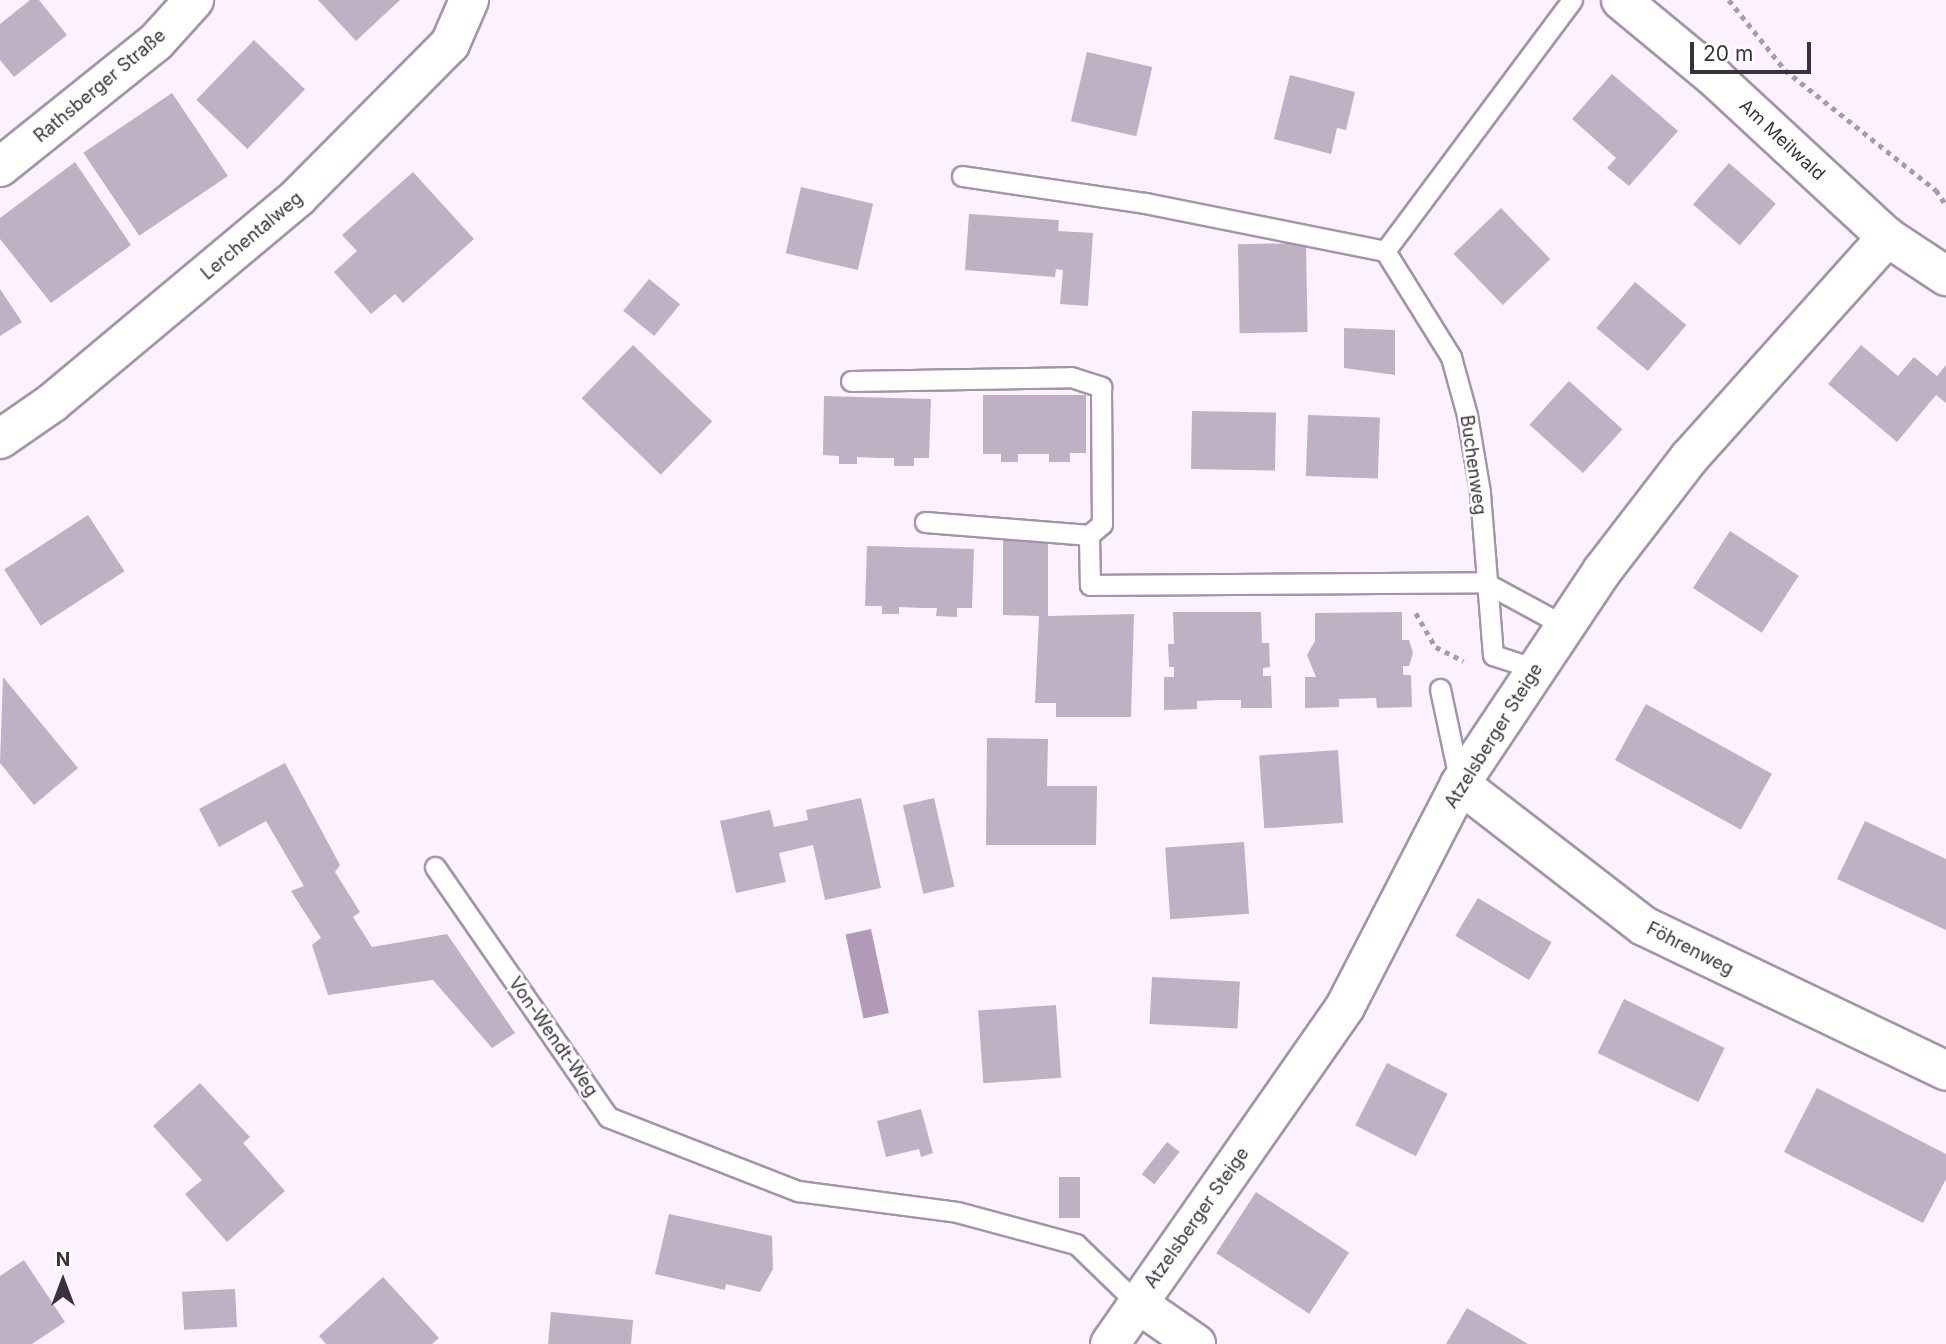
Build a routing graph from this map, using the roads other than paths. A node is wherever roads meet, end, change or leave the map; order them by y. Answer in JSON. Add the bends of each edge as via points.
{"nodes":[{"id":1,"x":194,"y":0,"type":"edge"},
{"id":2,"x":469,"y":0,"type":"edge"},
{"id":3,"x":1572,"y":0,"type":"edge"},
{"id":4,"x":1621,"y":0,"type":"edge"},
{"id":5,"x":0,"y":167,"type":"edge"},
{"id":6,"x":962,"y":176,"type":"dead end"},
{"id":7,"x":1887,"y":237,"type":"junction"},
{"id":8,"x":1385,"y":251,"type":"junction"},
{"id":9,"x":1946,"y":276,"type":"edge"},
{"id":10,"x":851,"y":381,"type":"dead end"},
{"id":11,"x":0,"y":439,"type":"edge"},
{"id":12,"x":925,"y":522,"type":"dead end"},
{"id":13,"x":1089,"y":535,"type":"junction"},
{"id":14,"x":1484,"y":582,"type":"junction"},
{"id":15,"x":1565,"y":626,"type":"junction"},
{"id":16,"x":1536,"y":668,"type":"junction"},
{"id":17,"x":1440,"y":689,"type":"dead end"},
{"id":18,"x":1460,"y":784,"type":"junction"},
{"id":19,"x":435,"y":867,"type":"dead end"},
{"id":20,"x":1946,"y":1071,"type":"edge"},
{"id":21,"x":1137,"y":1303,"type":"junction"},
{"id":22,"x":1110,"y":1344,"type":"edge"},
{"id":23,"x":1196,"y":1344,"type":"edge"}],
"edges":[{"from":1,"to":5,"type":"street","name":"Rathsberger Straße","via":[[156,42]]},
{"from":2,"to":11,"type":"street","name":"Lerchentalweg","via":[[450,44],[298,197],[52,403]]},
{"from":3,"to":8,"type":"lane"},
{"from":4,"to":7,"type":"street","name":"Am Meilwald","via":[[1714,76]]},
{"from":6,"to":8,"type":"lane","via":[[1158,205]]},
{"from":7,"to":9,"type":"street","name":"Am Meilwald"},
{"from":7,"to":15,"type":"street","name":"Atzelsberger Steige","via":[[1689,458]]},
{"from":8,"to":14,"type":"lane","name":"Buchenweg","via":[[1451,357],[1480,492]]},
{"from":10,"to":13,"type":"lane","via":[[1071,377],[1101,387],[1102,524]]},
{"from":12,"to":13,"type":"lane"},
{"from":13,"to":14,"type":"lane","via":[[1090,585]]},
{"from":14,"to":15,"type":"lane"},
{"from":14,"to":16,"type":"lane","name":"Buchenweg","via":[[1493,655]]},
{"from":15,"to":16,"type":"street","name":"Atzelsberger Steige"},
{"from":16,"to":18,"type":"street","name":"Atzelsberger Steige"},
{"from":17,"to":18,"type":"lane"},
{"from":18,"to":20,"type":"street","name":"Föhrenweg","via":[[1644,926]]},
{"from":18,"to":21,"type":"street","name":"Atzelsberger Steige","via":[[1345,1007]]},
{"from":19,"to":21,"type":"lane","name":"Von-Wendt-Weg","via":[[608,1117],[798,1191],[957,1212],[1076,1244]]},
{"from":21,"to":22,"type":"street","name":"Atzelsberger Steige"},
{"from":21,"to":23,"type":"street"}]}
